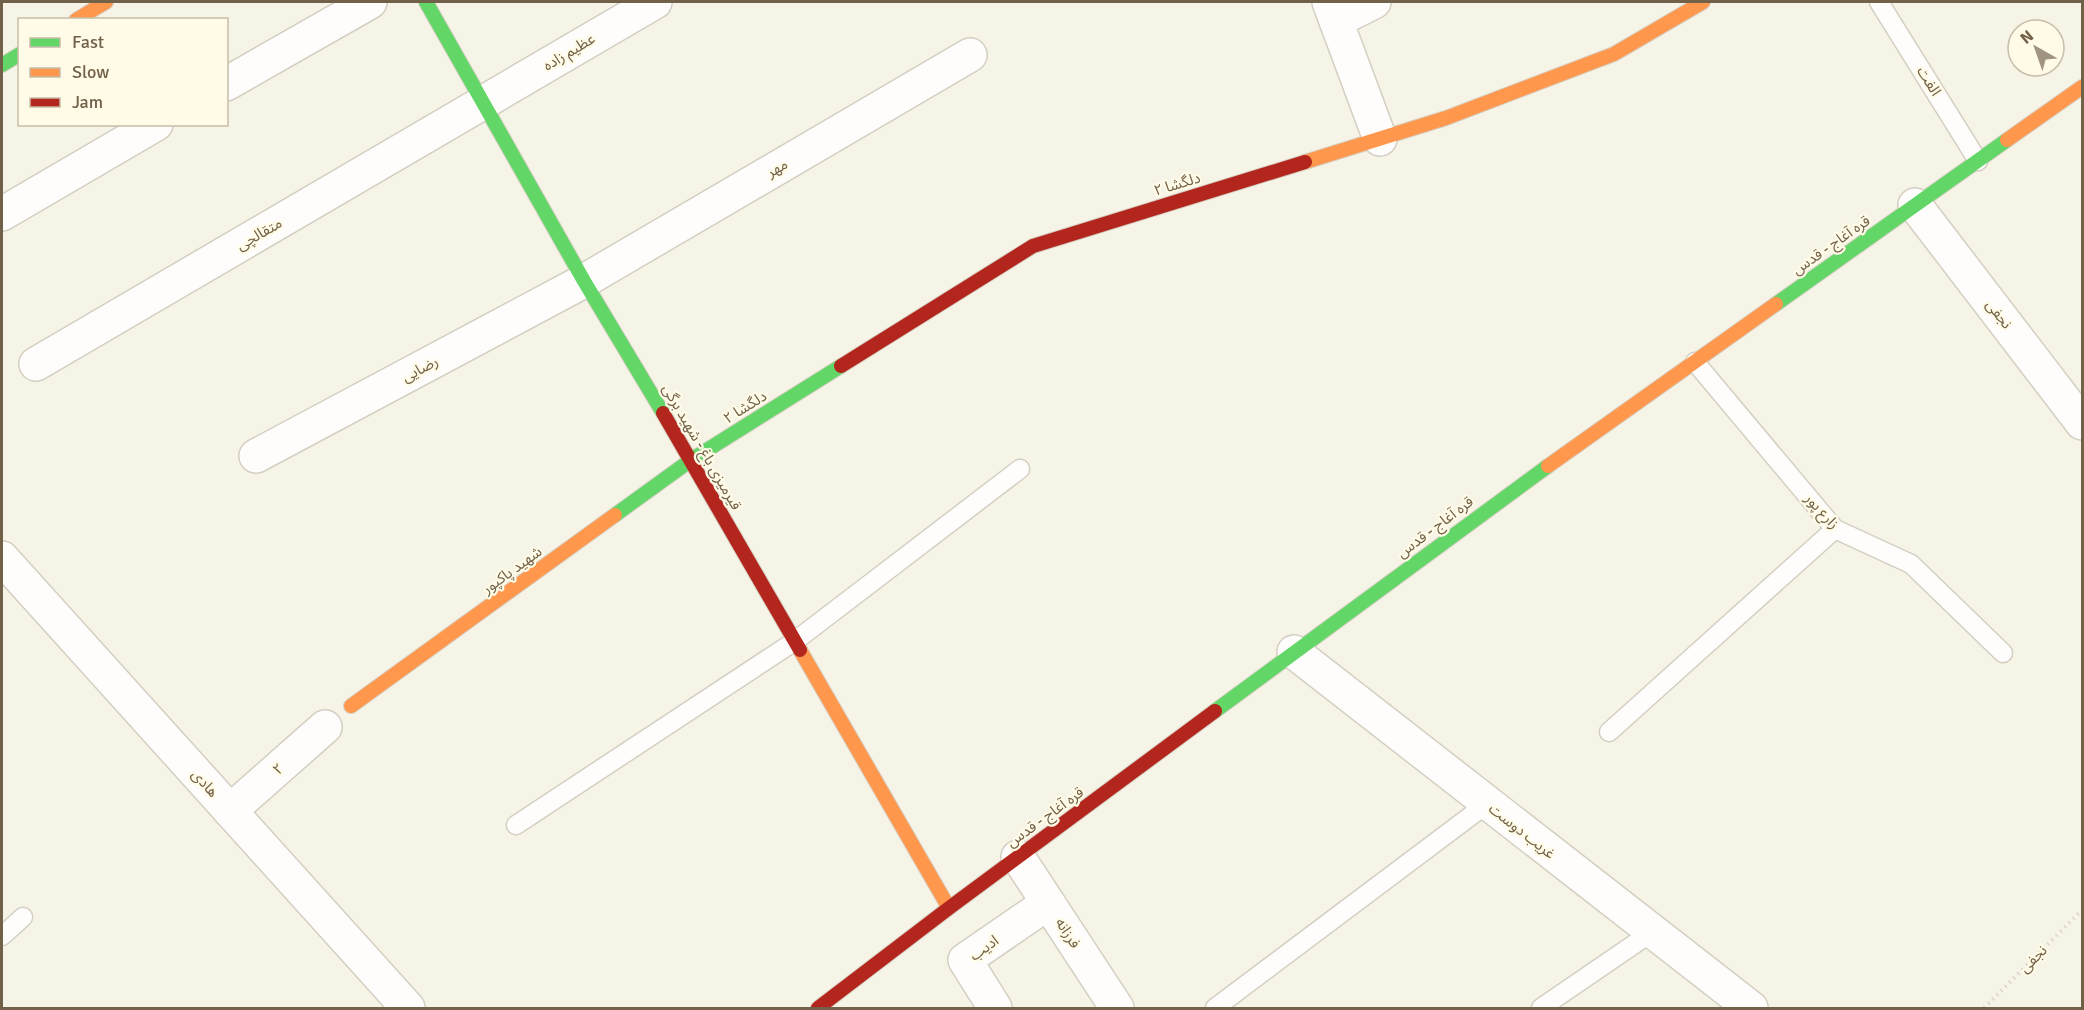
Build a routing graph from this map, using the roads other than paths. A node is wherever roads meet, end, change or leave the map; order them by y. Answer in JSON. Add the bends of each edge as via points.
{"nodes":[{"id":1,"x":106,"y":2,"type":"edge"},
{"id":2,"x":370,"y":2,"type":"edge"},
{"id":3,"x":426,"y":2,"type":"edge"},
{"id":4,"x":655,"y":2,"type":"edge"},
{"id":5,"x":1374,"y":2,"type":"edge"},
{"id":6,"x":1703,"y":2,"type":"edge"},
{"id":7,"x":1879,"y":2,"type":"edge"},
{"id":8,"x":1332,"y":11,"type":"edge"},
{"id":9,"x":79,"y":18,"type":"edge"},
{"id":10,"x":18,"y":55,"type":"edge"},
{"id":11,"x":970,"y":55,"type":"dead end"},
{"id":12,"x":2,"y":65,"type":"edge"},
{"id":13,"x":228,"y":83,"type":"edge"},
{"id":14,"x":2082,"y":87,"type":"edge"},
{"id":15,"x":483,"y":103,"type":"junction"},
{"id":16,"x":153,"y":126,"type":"edge"},
{"id":17,"x":1380,"y":139,"type":"junction"},
{"id":18,"x":1978,"y":161,"type":"junction"},
{"id":19,"x":1915,"y":205,"type":"junction"},
{"id":20,"x":2,"y":214,"type":"edge"},
{"id":21,"x":584,"y":281,"type":"junction"},
{"id":22,"x":1695,"y":362,"type":"junction"},
{"id":23,"x":36,"y":364,"type":"dead end"},
{"id":24,"x":2082,"y":423,"type":"edge"},
{"id":25,"x":256,"y":456,"type":"dead end"},
{"id":26,"x":691,"y":460,"type":"junction"},
{"id":27,"x":1020,"y":469,"type":"dead end"},
{"id":28,"x":1835,"y":529,"type":"junction"},
{"id":29,"x":2,"y":558,"type":"edge"},
{"id":30,"x":795,"y":641,"type":"junction"},
{"id":31,"x":1294,"y":652,"type":"junction"},
{"id":32,"x":2002,"y":653,"type":"dead end"},
{"id":33,"x":351,"y":706,"type":"dead end"},
{"id":34,"x":325,"y":727,"type":"dead end"},
{"id":35,"x":1609,"y":732,"type":"dead end"},
{"id":36,"x":1488,"y":803,"type":"junction"},
{"id":37,"x":230,"y":811,"type":"junction"},
{"id":38,"x":516,"y":825,"type":"dead end"},
{"id":39,"x":1018,"y":856,"type":"junction"},
{"id":40,"x":1048,"y":903,"type":"junction"},
{"id":41,"x":949,"y":908,"type":"junction"},
{"id":42,"x":23,"y":917,"type":"dead end"},
{"id":43,"x":1652,"y":932,"type":"junction"},
{"id":44,"x":2,"y":936,"type":"edge"},
{"id":45,"x":408,"y":1008,"type":"edge"},
{"id":46,"x":819,"y":1008,"type":"edge"},
{"id":47,"x":995,"y":1008,"type":"edge"},
{"id":48,"x":1117,"y":1008,"type":"edge"},
{"id":49,"x":1215,"y":1008,"type":"edge"},
{"id":50,"x":1541,"y":1008,"type":"edge"},
{"id":51,"x":1751,"y":1008,"type":"edge"}],
"edges":[{"from":1,"to":9,"type":"street"},
{"from":2,"to":13,"type":"street"},
{"from":3,"to":15,"type":"street","name":"قیرمیزی باغ - شهید برگی"},
{"from":4,"to":15,"type":"street","name":"عظیم زاده"},
{"from":5,"to":8,"type":"street"},
{"from":6,"to":17,"type":"street","name":"دلگشا ۲","via":[[1614,54]]},
{"from":7,"to":18,"type":"lane","name":"الفت"},
{"from":8,"to":17,"type":"street"},
{"from":10,"to":12,"type":"street"},
{"from":11,"to":21,"type":"street","name":"مهر"},
{"from":14,"to":18,"type":"street","name":"قره آغاج - قدس"},
{"from":15,"to":21,"type":"street","name":"قیرمیزی باغ - شهید برگی"},
{"from":15,"to":23,"type":"street","name":"متقالچی"},
{"from":16,"to":20,"type":"street"},
{"from":17,"to":26,"type":"street","name":"دلگشا ۲","via":[[1033,246]]},
{"from":18,"to":19,"type":"street","name":"قره آغاج - قدس"},
{"from":19,"to":22,"type":"street","name":"قره آغاج - قدس"},
{"from":19,"to":24,"type":"street","name":"نجفی"},
{"from":21,"to":25,"type":"street","name":"رضایی"},
{"from":21,"to":26,"type":"street","name":"قیرمیزی باغ - شهید برگی"},
{"from":22,"to":28,"type":"lane","name":"زارع پور"},
{"from":22,"to":31,"type":"street","name":"قره آغاج - قدس"},
{"from":26,"to":30,"type":"street","name":"قیرمیزی باغ - شهید برگی"},
{"from":26,"to":33,"type":"street","name":"شهید پاکپور"},
{"from":27,"to":30,"type":"lane"},
{"from":28,"to":32,"type":"lane","name":"زارع پور","via":[[1911,564]]},
{"from":28,"to":35,"type":"lane"},
{"from":29,"to":37,"type":"street","name":"هادی"},
{"from":30,"to":38,"type":"lane"},
{"from":30,"to":41,"type":"street","name":"قیرمیزی باغ - شهید برگی"},
{"from":31,"to":36,"type":"street","name":"غریب دوست"},
{"from":31,"to":39,"type":"street","name":"قره آغاج - قدس"},
{"from":34,"to":37,"type":"street","name":"۲"},
{"from":36,"to":43,"type":"street","name":"غریب دوست"},
{"from":36,"to":49,"type":"lane"},
{"from":37,"to":45,"type":"street","name":"هادی"},
{"from":39,"to":40,"type":"street","name":"فرزانه"},
{"from":39,"to":41,"type":"street","name":"قره آغاج - قدس"},
{"from":40,"to":47,"type":"street","name":"ادیب","via":[[964,960]]},
{"from":40,"to":48,"type":"street","name":"فرزانه"},
{"from":41,"to":46,"type":"street","name":"قره آغاج - قدس"},
{"from":42,"to":44,"type":"lane"},
{"from":43,"to":50,"type":"lane"},
{"from":43,"to":51,"type":"street","name":"غریب دوست"}]}
